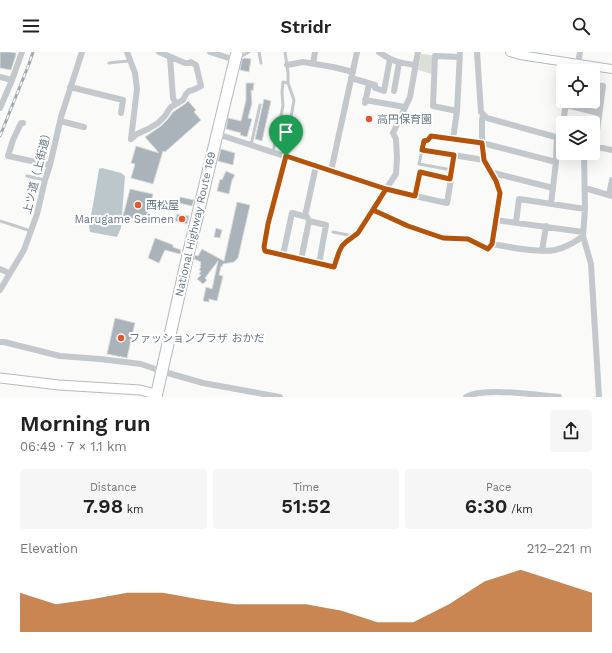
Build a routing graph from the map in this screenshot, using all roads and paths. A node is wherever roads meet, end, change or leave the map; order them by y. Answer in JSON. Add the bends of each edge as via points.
{"nodes":[{"id":1,"x":20,"y":52,"type":"edge"},
{"id":2,"x":82,"y":52,"type":"edge"},
{"id":3,"x":127,"y":52,"type":"edge"},
{"id":4,"x":159,"y":52,"type":"edge"},
{"id":5,"x":210,"y":52,"type":"edge"},
{"id":6,"x":249,"y":52,"type":"edge"},
{"id":7,"x":259,"y":52,"type":"edge"},
{"id":8,"x":285,"y":52,"type":"edge"},
{"id":9,"x":315,"y":52,"type":"edge"},
{"id":10,"x":357,"y":52,"type":"edge"},
{"id":11,"x":379,"y":52,"type":"edge"},
{"id":12,"x":418,"y":52,"type":"edge"},
{"id":13,"x":477,"y":52,"type":"edge"},
{"id":14,"x":510,"y":52,"type":"edge"},
{"id":15,"x":580,"y":52,"type":"edge"},
{"id":16,"x":520,"y":53,"type":"edge"},
{"id":17,"x":460,"y":55,"type":"edge"},
{"id":18,"x":236,"y":56,"type":"edge"},
{"id":19,"x":170,"y":57,"type":"junction"},
{"id":20,"x":390,"y":59,"type":"junction"},
{"id":21,"x":130,"y":61,"type":"junction"},
{"id":22,"x":400,"y":62,"type":"junction"},
{"id":23,"x":261,"y":63,"type":"dead end"},
{"id":24,"x":109,"y":64,"type":"dead end"},
{"id":25,"x":313,"y":64,"type":"junction"},
{"id":26,"x":565,"y":64,"type":"edge"},
{"id":27,"x":574,"y":64,"type":"edge"},
{"id":28,"x":287,"y":65,"type":"junction"},
{"id":29,"x":416,"y":65,"type":"junction"},
{"id":30,"x":600,"y":69,"type":"edge"},
{"id":31,"x":612,"y":69,"type":"edge"},
{"id":32,"x":352,"y":75,"type":"junction"},
{"id":33,"x":0,"y":77,"type":"edge"},
{"id":34,"x":12,"y":80,"type":"junction"},
{"id":35,"x":288,"y":83,"type":"junction"},
{"id":36,"x":369,"y":84,"type":"junction"},
{"id":37,"x":600,"y":85,"type":"edge"},
{"id":38,"x":70,"y":87,"type":"junction"},
{"id":39,"x":394,"y":91,"type":"dead end"},
{"id":40,"x":176,"y":104,"type":"junction"},
{"id":41,"x":260,"y":105,"type":"dead end"},
{"id":42,"x":0,"y":106,"type":"edge"},
{"id":43,"x":405,"y":107,"type":"junction"},
{"id":44,"x":600,"y":107,"type":"edge"},
{"id":45,"x":581,"y":108,"type":"edge"},
{"id":46,"x":600,"y":108,"type":"edge"},
{"id":47,"x":457,"y":111,"type":"junction"},
{"id":48,"x":121,"y":113,"type":"dead end"},
{"id":49,"x":599,"y":114,"type":"joint"},
{"id":50,"x":483,"y":115,"type":"junction"},
{"id":51,"x":60,"y":121,"type":"junction"},
{"id":52,"x":23,"y":123,"type":"dead end"},
{"id":53,"x":84,"y":127,"type":"dead end"},
{"id":54,"x":217,"y":134,"type":"junction"},
{"id":55,"x":556,"y":137,"type":"edge"},
{"id":56,"x":453,"y":139,"type":"junction"},
{"id":57,"x":482,"y":143,"type":"junction"},
{"id":58,"x":251,"y":145,"type":"junction"},
{"id":59,"x":600,"y":147,"type":"edge"},
{"id":60,"x":422,"y":150,"type":"junction"},
{"id":61,"x":612,"y":150,"type":"edge"},
{"id":62,"x":273,"y":152,"type":"junction"},
{"id":63,"x":454,"y":155,"type":"junction"},
{"id":64,"x":286,"y":156,"type":"junction"},
{"id":65,"x":484,"y":160,"type":"junction"},
{"id":66,"x":584,"y":160,"type":"edge"},
{"id":67,"x":556,"y":162,"type":"joint"},
{"id":68,"x":50,"y":165,"type":"junction"},
{"id":69,"x":316,"y":166,"type":"junction"},
{"id":70,"x":452,"y":170,"type":"junction"},
{"id":71,"x":331,"y":171,"type":"junction"},
{"id":72,"x":490,"y":172,"type":"junction"},
{"id":73,"x":27,"y":176,"type":"dead end"},
{"id":74,"x":450,"y":179,"type":"junction"},
{"id":75,"x":45,"y":180,"type":"junction"},
{"id":76,"x":612,"y":180,"type":"edge"},
{"id":77,"x":553,"y":188,"type":"junction"},
{"id":78,"x":585,"y":188,"type":"junction"},
{"id":79,"x":386,"y":189,"type":"junction"},
{"id":80,"x":415,"y":196,"type":"junction"},
{"id":81,"x":610,"y":196,"type":"edge"},
{"id":82,"x":551,"y":204,"type":"junction"},
{"id":83,"x":585,"y":209,"type":"junction"},
{"id":84,"x":373,"y":210,"type":"junction"},
{"id":85,"x":307,"y":218,"type":"junction"},
{"id":86,"x":496,"y":220,"type":"junction"},
{"id":87,"x":0,"y":221,"type":"edge"},
{"id":88,"x":516,"y":222,"type":"junction"},
{"id":89,"x":546,"y":226,"type":"junction"},
{"id":90,"x":31,"y":231,"type":"junction"},
{"id":91,"x":333,"y":232,"type":"dead end"},
{"id":92,"x":583,"y":234,"type":"junction"},
{"id":93,"x":353,"y":236,"type":"junction"},
{"id":94,"x":492,"y":244,"type":"junction"},
{"id":95,"x":542,"y":251,"type":"junction"},
{"id":96,"x":283,"y":255,"type":"junction"},
{"id":97,"x":301,"y":260,"type":"junction"},
{"id":98,"x":319,"y":264,"type":"junction"},
{"id":99,"x":0,"y":268,"type":"edge"},
{"id":100,"x":9,"y":274,"type":"junction"},
{"id":101,"x":0,"y":290,"type":"edge"},
{"id":102,"x":0,"y":342,"type":"edge"},
{"id":103,"x":161,"y":371,"type":"junction"},
{"id":104,"x":0,"y":378,"type":"edge"},
{"id":105,"x":156,"y":396,"type":"edge"},
{"id":106,"x":280,"y":397,"type":"edge"},
{"id":107,"x":466,"y":397,"type":"edge"},
{"id":108,"x":558,"y":397,"type":"edge"},
{"id":109,"x":599,"y":397,"type":"edge"}],
"edges":[{"from":1,"to":34,"type":"street"},
{"from":2,"to":38,"type":"street","name":"上ツ道（上街道）"},
{"from":3,"to":21,"type":"street"},
{"from":4,"to":19,"type":"street"},
{"from":5,"to":18,"type":"street"},
{"from":6,"to":18,"type":"lane"},
{"from":7,"to":23,"type":"lane"},
{"from":8,"to":28,"type":"lane"},
{"from":9,"to":25,"type":"street"},
{"from":10,"to":32,"type":"street"},
{"from":11,"to":20,"type":"street"},
{"from":12,"to":29,"type":"street"},
{"from":13,"to":50,"type":"street"},
{"from":14,"to":16,"type":"street"},
{"from":15,"to":27,"type":"street"},
{"from":16,"to":26,"type":"street"},
{"from":17,"to":47,"type":"street"},
{"from":17,"to":47,"type":"street","via":[[435,56],[433,106]]},
{"from":18,"to":54,"type":"highway","name":"National Highway Route 169"},
{"from":19,"to":40,"type":"street","via":[[173,98]]},
{"from":19,"to":40,"type":"street","via":[[196,65],[201,86],[189,91]]},
{"from":20,"to":22,"type":"street"},
{"from":20,"to":36,"type":"street","via":[[384,91]]},
{"from":21,"to":24,"type":"lane"},
{"from":21,"to":40,"type":"street","via":[[137,89],[131,139],[158,123]]},
{"from":22,"to":29,"type":"street"},
{"from":22,"to":39,"type":"street"},
{"from":25,"to":28,"type":"street","via":[[303,62]]},
{"from":25,"to":32,"type":"street","via":[[333,67]]},
{"from":28,"to":35,"type":"lane"},
{"from":29,"to":43,"type":"street","via":[[410,97]]},
{"from":30,"to":31,"type":"street"},
{"from":32,"to":36,"type":"street"},
{"from":32,"to":71,"type":"street"},
{"from":33,"to":34,"type":"street"},
{"from":34,"to":42,"type":"street"},
{"from":35,"to":62,"type":"lane","via":[[283,82],[283,106]]},
{"from":35,"to":64,"type":"lane","via":[[294,100]]},
{"from":36,"to":43,"type":"street","via":[[365,102]]},
{"from":37,"to":44,"type":"street","via":[[603,86]]},
{"from":38,"to":48,"type":"street","via":[[123,100]]},
{"from":38,"to":51,"type":"street","name":"上ツ道（上街道）"},
{"from":41,"to":58,"type":"lane"},
{"from":43,"to":79,"type":"street","via":[[394,133],[396,174]]},
{"from":45,"to":49,"type":"street"},
{"from":46,"to":49,"type":"street"},
{"from":47,"to":56,"type":"street"},
{"from":50,"to":55,"type":"street"},
{"from":50,"to":57,"type":"street"},
{"from":51,"to":53,"type":"street"},
{"from":51,"to":68,"type":"street","name":"上ツ道（上街道）"},
{"from":52,"to":68,"type":"street","via":[[20,123],[8,156]]},
{"from":54,"to":58,"type":"street"},
{"from":54,"to":103,"type":"highway","name":"National Highway Route 169"},
{"from":56,"to":57,"type":"street"},
{"from":56,"to":60,"type":"street","via":[[431,136],[424,141]]},
{"from":57,"to":65,"type":"street"},
{"from":57,"to":67,"type":"street"},
{"from":58,"to":62,"type":"street"},
{"from":59,"to":61,"type":"street"},
{"from":60,"to":63,"type":"street"},
{"from":60,"to":70,"type":"lane","via":[[419,164]]},
{"from":62,"to":64,"type":"street"},
{"from":63,"to":65,"type":"street"},
{"from":63,"to":70,"type":"street"},
{"from":64,"to":69,"type":"street"},
{"from":64,"to":96,"type":"street","via":[[264,247],[265,251]]},
{"from":65,"to":72,"type":"street"},
{"from":66,"to":78,"type":"street"},
{"from":67,"to":77,"type":"street"},
{"from":68,"to":75,"type":"street","name":"上ツ道（上街道）"},
{"from":69,"to":71,"type":"street"},
{"from":69,"to":85,"type":"street"},
{"from":70,"to":74,"type":"street"},
{"from":71,"to":79,"type":"street"},
{"from":72,"to":77,"type":"street"},
{"from":72,"to":86,"type":"street","via":[[500,193]]},
{"from":73,"to":75,"type":"lane"},
{"from":74,"to":80,"type":"street","via":[[420,172]]},
{"from":74,"to":80,"type":"street","via":[[447,203]]},
{"from":75,"to":90,"type":"street","name":"上ツ道（上街道）"},
{"from":76,"to":81,"type":"street"},
{"from":77,"to":82,"type":"street"},
{"from":78,"to":81,"type":"street"},
{"from":78,"to":83,"type":"street"},
{"from":79,"to":80,"type":"street"},
{"from":79,"to":84,"type":"street"},
{"from":82,"to":83,"type":"street"},
{"from":82,"to":88,"type":"street","via":[[519,199]]},
{"from":83,"to":92,"type":"street"},
{"from":84,"to":93,"type":"street","via":[[358,233]]},
{"from":84,"to":94,"type":"street","via":[[443,238],[468,239],[488,249]]},
{"from":85,"to":96,"type":"street","via":[[292,213]]},
{"from":85,"to":97,"type":"street"},
{"from":85,"to":98,"type":"street","via":[[326,225]]},
{"from":86,"to":88,"type":"street"},
{"from":86,"to":94,"type":"street"},
{"from":87,"to":90,"type":"lane"},
{"from":88,"to":89,"type":"street"},
{"from":89,"to":92,"type":"street"},
{"from":89,"to":95,"type":"street"},
{"from":90,"to":100,"type":"street","name":"上ツ道（上街道）","via":[[24,250]]},
{"from":91,"to":93,"type":"lane"},
{"from":92,"to":95,"type":"street","via":[[577,241],[556,250]]},
{"from":92,"to":109,"type":"street","via":[[591,264]]},
{"from":93,"to":98,"type":"street","via":[[339,252],[334,267]]},
{"from":94,"to":95,"type":"street"},
{"from":96,"to":97,"type":"street"},
{"from":97,"to":98,"type":"street"},
{"from":99,"to":100,"type":"street"},
{"from":100,"to":101,"type":"street","name":"上ツ道（上街道）"},
{"from":102,"to":103,"type":"street","via":[[60,356],[141,364]]},
{"from":103,"to":105,"type":"highway","name":"National Highway Route 169"},
{"from":103,"to":106,"type":"street","via":[[203,383]]},
{"from":104,"to":105,"type":"main road","via":[[140,390]]},
{"from":107,"to":108,"type":"street","via":[[477,393],[504,392]]}]}
